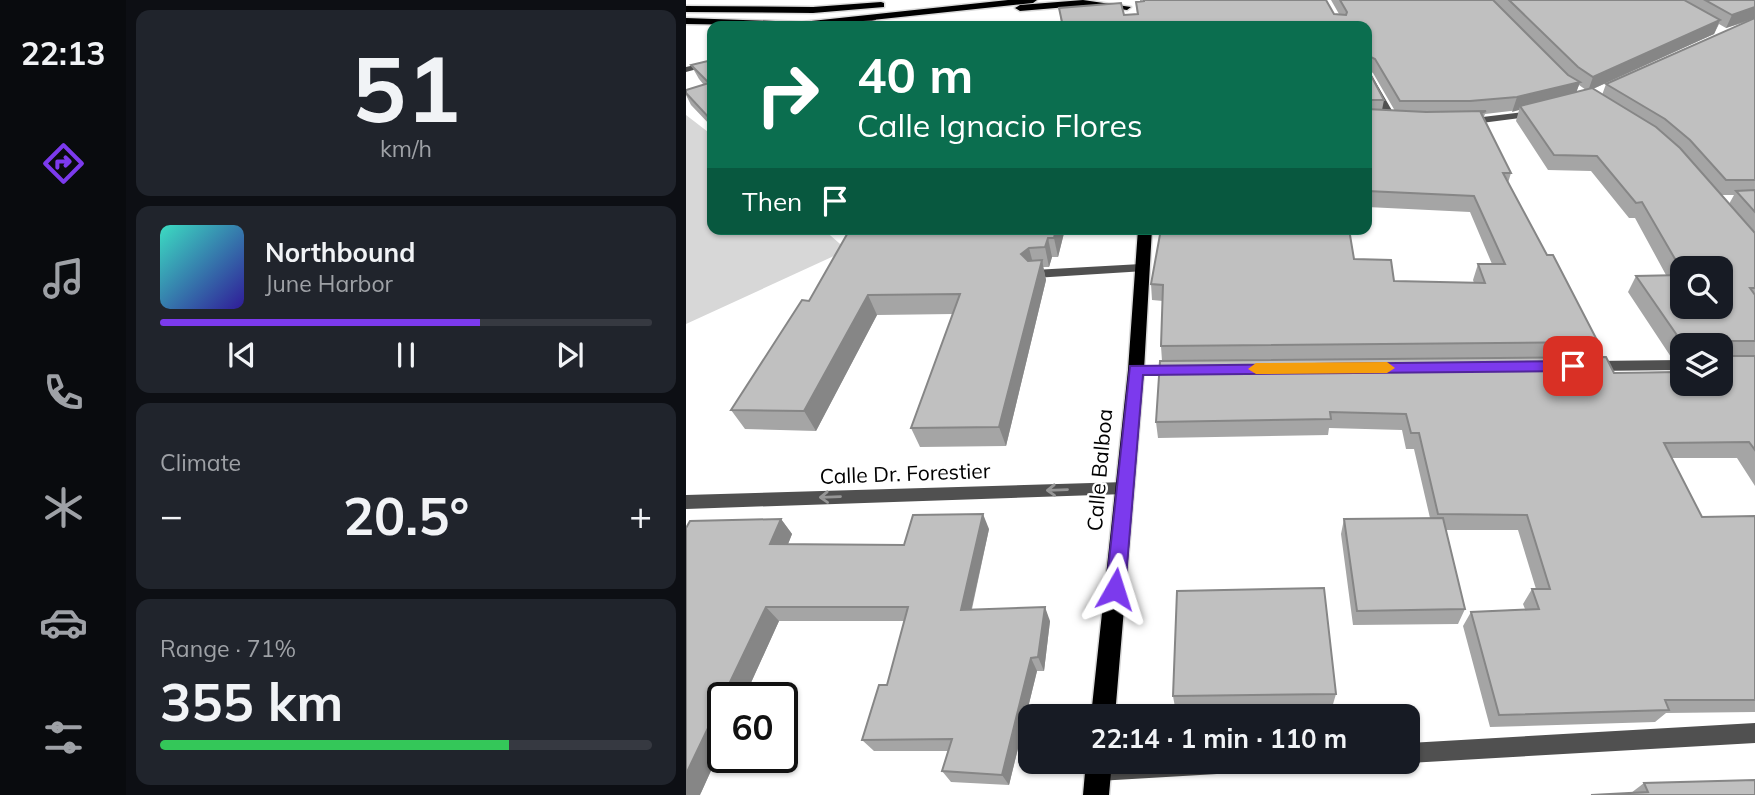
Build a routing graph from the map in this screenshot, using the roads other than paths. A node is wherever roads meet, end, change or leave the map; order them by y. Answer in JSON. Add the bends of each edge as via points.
{"nodes":[{"id":1,"x":948,"y":0,"type":"edge"},
{"id":2,"x":1032,"y":0,"type":"edge"},
{"id":3,"x":912,"y":2,"type":"edge"},
{"id":4,"x":1128,"y":8,"type":"edge"},
{"id":5,"x":686,"y":9,"type":"edge"},
{"id":6,"x":873,"y":18,"type":"junction"},
{"id":7,"x":686,"y":21,"type":"edge"},
{"id":8,"x":843,"y":21,"type":"edge"},
{"id":9,"x":862,"y":21,"type":"edge"},
{"id":10,"x":707,"y":22,"type":"edge"},
{"id":11,"x":707,"y":64,"type":"edge"},
{"id":12,"x":686,"y":70,"type":"edge"},
{"id":13,"x":1372,"y":84,"type":"edge"},
{"id":14,"x":1540,"y":112,"type":"edge"},
{"id":15,"x":1380,"y":120,"type":"edge"},
{"id":16,"x":1393,"y":121,"type":"junction"},
{"id":17,"x":1406,"y":121,"type":"edge"},
{"id":18,"x":1456,"y":122,"type":"edge"},
{"id":19,"x":1144,"y":235,"type":"edge"},
{"id":20,"x":1141,"y":268,"type":"junction"},
{"id":21,"x":1034,"y":274,"type":"edge"},
{"id":22,"x":1670,"y":365,"type":"edge"},
{"id":23,"x":1584,"y":366,"type":"edge"},
{"id":24,"x":1192,"y":369,"type":"edge"},
{"id":25,"x":1136,"y":370,"type":"junction"},
{"id":26,"x":1125,"y":488,"type":"junction"},
{"id":27,"x":686,"y":502,"type":"edge"},
{"id":28,"x":1104,"y":704,"type":"edge"},
{"id":29,"x":1755,"y":733,"type":"edge"},
{"id":30,"x":1420,"y":752,"type":"edge"},
{"id":31,"x":1120,"y":774,"type":"edge"},
{"id":32,"x":1097,"y":776,"type":"edge"}],
"edges":[{"from":1,"to":3,"type":"main road"},
{"from":2,"to":6,"type":"main road"},
{"from":3,"to":5,"type":"main road","via":[[813,10]]},
{"from":4,"to":6,"type":"main road","via":[[1091,2],[898,21]]},
{"from":6,"to":8,"type":"main road"},
{"from":6,"to":9,"type":"street"},
{"from":7,"to":10,"type":"main road"},
{"from":11,"to":12,"type":"street"},
{"from":13,"to":16,"type":"street"},
{"from":14,"to":18,"type":"street"},
{"from":15,"to":16,"type":"street"},
{"from":16,"to":17,"type":"street"},
{"from":19,"to":20,"type":"main road","name":"Calle Balboa"},
{"from":20,"to":21,"type":"street"},
{"from":20,"to":25,"type":"main road","name":"Calle Balboa"},
{"from":22,"to":23,"type":"street"},
{"from":24,"to":25,"type":"street"},
{"from":25,"to":26,"type":"main road","name":"Calle Balboa"},
{"from":26,"to":27,"type":"street","name":"Calle Dr. Forestier","one_way":true},
{"from":26,"to":28,"type":"main road","name":"Calle Balboa"},
{"from":29,"to":30,"type":"street"},
{"from":31,"to":32,"type":"street"}]}
